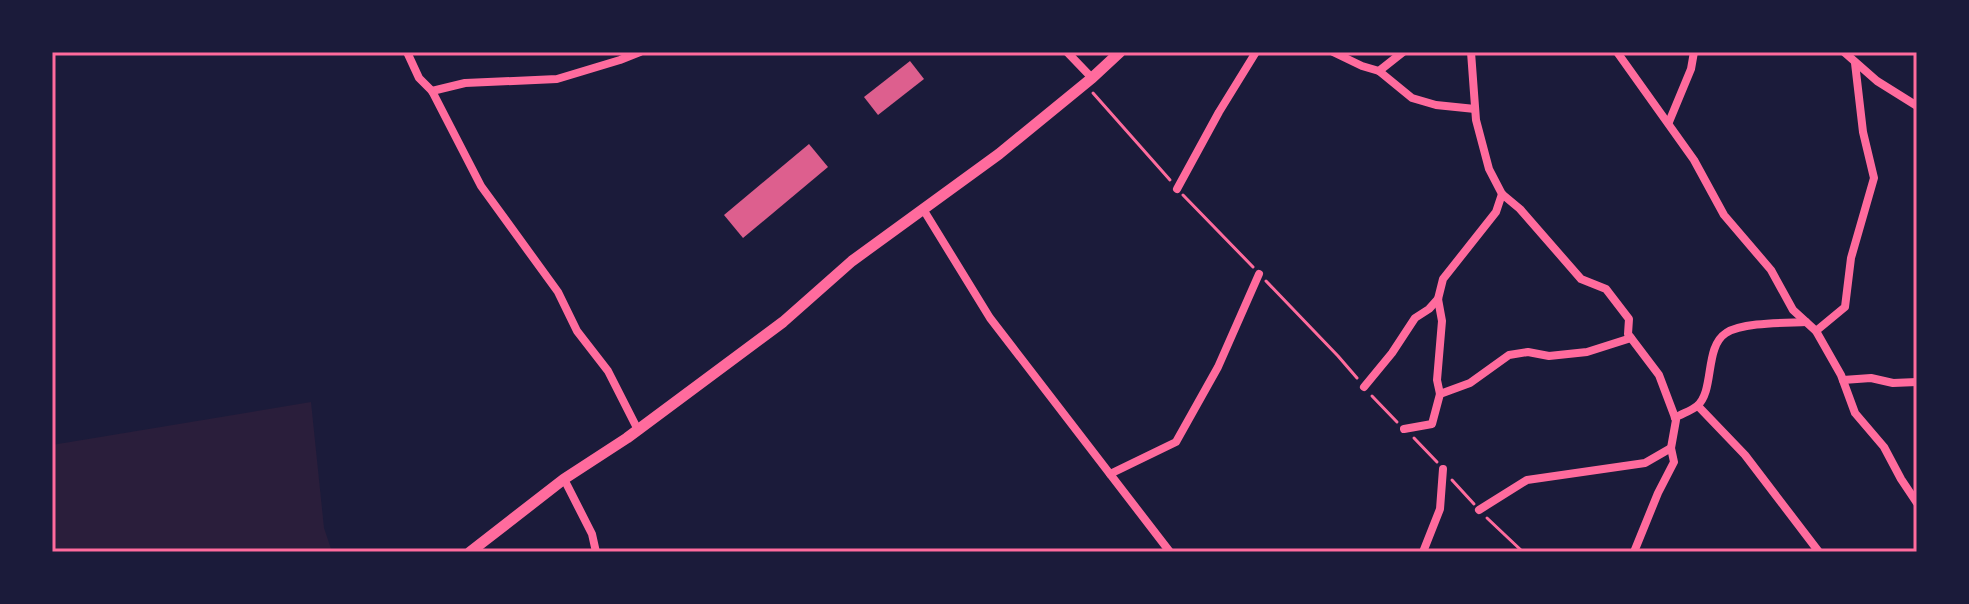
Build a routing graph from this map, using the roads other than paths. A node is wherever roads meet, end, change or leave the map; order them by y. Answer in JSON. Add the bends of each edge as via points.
{"nodes":[{"id":1,"x":407,"y":52,"type":"edge"},
{"id":2,"x":640,"y":52,"type":"edge"},
{"id":3,"x":1067,"y":52,"type":"edge"},
{"id":4,"x":1120,"y":52,"type":"edge"},
{"id":5,"x":1256,"y":52,"type":"edge"},
{"id":6,"x":1333,"y":52,"type":"edge"},
{"id":7,"x":1403,"y":52,"type":"edge"},
{"id":8,"x":1471,"y":52,"type":"edge"},
{"id":9,"x":1617,"y":52,"type":"edge"},
{"id":10,"x":1694,"y":52,"type":"edge"},
{"id":11,"x":1844,"y":52,"type":"edge"},
{"id":12,"x":1855,"y":63,"type":"junction"},
{"id":13,"x":1379,"y":71,"type":"junction"},
{"id":14,"x":1089,"y":81,"type":"junction"},
{"id":15,"x":432,"y":91,"type":"junction"},
{"id":16,"x":1917,"y":106,"type":"edge"},
{"id":17,"x":1475,"y":109,"type":"junction"},
{"id":18,"x":1669,"y":122,"type":"junction"},
{"id":19,"x":1177,"y":189,"type":"road end"},
{"id":20,"x":1502,"y":194,"type":"junction"},
{"id":21,"x":923,"y":209,"type":"junction"},
{"id":22,"x":1259,"y":274,"type":"road end"},
{"id":23,"x":1438,"y":299,"type":"junction"},
{"id":24,"x":1806,"y":322,"type":"junction"},
{"id":25,"x":1816,"y":331,"type":"junction"},
{"id":26,"x":1631,"y":338,"type":"junction"},
{"id":27,"x":1843,"y":380,"type":"junction"},
{"id":28,"x":1917,"y":382,"type":"edge"},
{"id":29,"x":1364,"y":387,"type":"road end"},
{"id":30,"x":1440,"y":394,"type":"junction"},
{"id":31,"x":1698,"y":406,"type":"junction"},
{"id":32,"x":1675,"y":418,"type":"junction"},
{"id":33,"x":1404,"y":429,"type":"road end"},
{"id":34,"x":638,"y":430,"type":"junction"},
{"id":35,"x":1671,"y":448,"type":"junction"},
{"id":36,"x":1443,"y":469,"type":"road end"},
{"id":37,"x":1110,"y":474,"type":"junction"},
{"id":38,"x":564,"y":479,"type":"junction"},
{"id":39,"x":1917,"y":503,"type":"edge"},
{"id":40,"x":1479,"y":510,"type":"road end"},
{"id":41,"x":470,"y":552,"type":"edge"},
{"id":42,"x":596,"y":552,"type":"edge"},
{"id":43,"x":1170,"y":552,"type":"edge"},
{"id":44,"x":1423,"y":552,"type":"edge"},
{"id":45,"x":1634,"y":552,"type":"edge"},
{"id":46,"x":1819,"y":552,"type":"edge"}],
"edges":[{"from":1,"to":15,"type":"street"},
{"from":2,"to":15,"type":"street","via":[[557,79],[465,83]]},
{"from":3,"to":14,"type":"street"},
{"from":4,"to":14,"type":"main road"},
{"from":5,"to":19,"type":"street"},
{"from":6,"to":13,"type":"street"},
{"from":7,"to":13,"type":"street"},
{"from":8,"to":17,"type":"street"},
{"from":9,"to":18,"type":"street"},
{"from":10,"to":18,"type":"street"},
{"from":11,"to":12,"type":"street"},
{"from":12,"to":16,"type":"street"},
{"from":12,"to":25,"type":"street","via":[[1874,178],[1851,258],[1845,307]]},
{"from":13,"to":17,"type":"street","via":[[1412,98]]},
{"from":14,"to":21,"type":"main road"},
{"from":15,"to":34,"type":"street","via":[[481,186],[558,292]]},
{"from":17,"to":20,"type":"street","via":[[1489,169]]},
{"from":18,"to":24,"type":"street","via":[[1724,215]]},
{"from":20,"to":23,"type":"street","via":[[1496,212],[1443,279]]},
{"from":20,"to":26,"type":"street","via":[[1581,279],[1606,289],[1629,319]]},
{"from":21,"to":34,"type":"main road"},
{"from":21,"to":37,"type":"street","via":[[990,318]]},
{"from":22,"to":37,"type":"street","via":[[1218,367],[1176,442]]},
{"from":23,"to":29,"type":"street","via":[[1415,318]]},
{"from":23,"to":30,"type":"street"},
{"from":24,"to":25,"type":"street"},
{"from":24,"to":31,"type":"street","via":[[1745,326],[1725,333],[1714,349]]},
{"from":25,"to":27,"type":"street"},
{"from":26,"to":30,"type":"street","via":[[1587,352],[1509,355],[1470,383]]},
{"from":26,"to":32,"type":"street","via":[[1659,375]]},
{"from":27,"to":28,"type":"street"},
{"from":27,"to":39,"type":"street","via":[[1855,413],[1884,447]]},
{"from":30,"to":33,"type":"street","via":[[1432,424]]},
{"from":31,"to":32,"type":"street"},
{"from":31,"to":46,"type":"street","via":[[1745,455]]},
{"from":32,"to":35,"type":"street"},
{"from":34,"to":38,"type":"main road"},
{"from":35,"to":40,"type":"street","via":[[1645,463],[1527,480]]},
{"from":35,"to":45,"type":"street","via":[[1674,462]]},
{"from":36,"to":44,"type":"street","via":[[1440,509]]},
{"from":37,"to":43,"type":"street"},
{"from":38,"to":41,"type":"main road"},
{"from":38,"to":42,"type":"street"}]}
